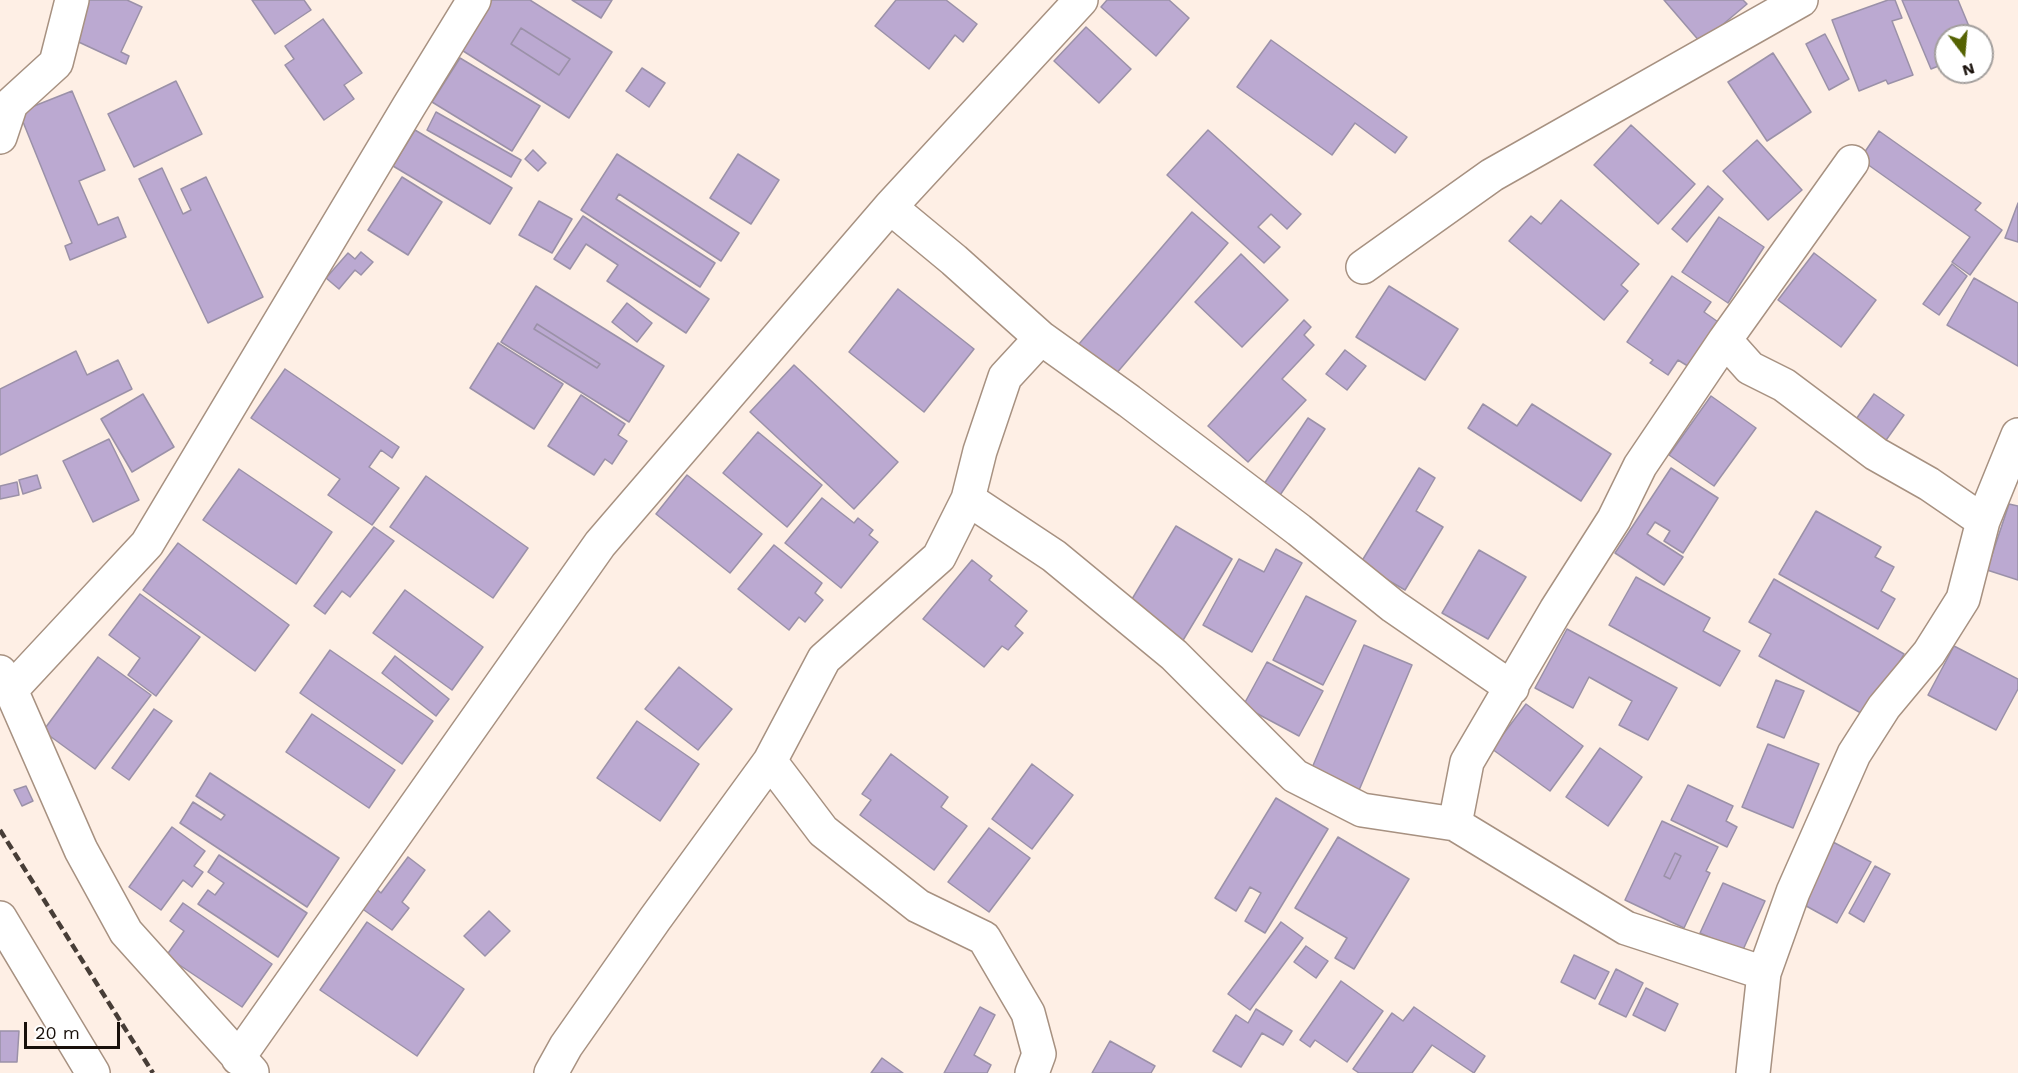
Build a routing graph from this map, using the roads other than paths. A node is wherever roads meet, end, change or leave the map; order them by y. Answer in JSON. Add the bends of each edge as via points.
{"nodes":[{"id":1,"x":72,"y":0,"type":"edge"},
{"id":2,"x":474,"y":0,"type":"edge"},
{"id":3,"x":1081,"y":0,"type":"edge"},
{"id":4,"x":1801,"y":0,"type":"edge"},
{"id":5,"x":0,"y":137,"type":"edge"},
{"id":6,"x":1852,"y":162,"type":"dead end"},
{"id":7,"x":890,"y":207,"type":"junction"},
{"id":8,"x":1363,"y":267,"type":"dead end"},
{"id":9,"x":1041,"y":338,"type":"junction"},
{"id":10,"x":1725,"y":340,"type":"junction"},
{"id":11,"x":2018,"y":435,"type":"edge"},
{"id":12,"x":968,"y":499,"type":"junction"},
{"id":13,"x":1983,"y":521,"type":"junction"},
{"id":14,"x":5,"y":681,"type":"edge"},
{"id":15,"x":1512,"y":688,"type":"junction"},
{"id":16,"x":770,"y":761,"type":"junction"},
{"id":17,"x":1455,"y":824,"type":"junction"},
{"id":18,"x":0,"y":918,"type":"edge"},
{"id":19,"x":1764,"y":973,"type":"junction"},
{"id":20,"x":246,"y":1065,"type":"edge"},
{"id":21,"x":93,"y":1073,"type":"edge"},
{"id":22,"x":551,"y":1073,"type":"edge"},
{"id":23,"x":1032,"y":1073,"type":"edge"},
{"id":24,"x":1753,"y":1073,"type":"edge"}],
"edges":[{"from":1,"to":5,"type":"street","via":[[56,63],[11,104]]},
{"from":2,"to":14,"type":"street","via":[[147,543]]},
{"from":3,"to":7,"type":"street"},
{"from":4,"to":8,"type":"street","via":[[1492,175]]},
{"from":6,"to":10,"type":"street"},
{"from":7,"to":9,"type":"street"},
{"from":7,"to":20,"type":"street","via":[[600,544]]},
{"from":9,"to":12,"type":"street","via":[[1005,377]]},
{"from":9,"to":15,"type":"street","via":[[1130,401],[1393,606]]},
{"from":10,"to":13,"type":"street","via":[[1750,368],[1784,385],[1876,454]]},
{"from":10,"to":15,"type":"street","via":[[1640,466],[1614,519]]},
{"from":11,"to":13,"type":"street"},
{"from":12,"to":16,"type":"street","via":[[939,556],[824,659]]},
{"from":12,"to":17,"type":"street","via":[[1054,556],[1174,655],[1296,776],[1362,810]]},
{"from":13,"to":19,"type":"street","via":[[1963,600],[1854,754],[1793,892]]},
{"from":14,"to":20,"type":"street","via":[[81,850],[126,932]]},
{"from":15,"to":17,"type":"street","via":[[1467,762]]},
{"from":16,"to":22,"type":"street","via":[[648,929]]},
{"from":16,"to":23,"type":"street","via":[[823,831],[918,906],[984,938],[1028,1013],[1039,1054]]},
{"from":17,"to":19,"type":"street","via":[[1626,928]]},
{"from":18,"to":21,"type":"street"},
{"from":19,"to":24,"type":"street"}]}
